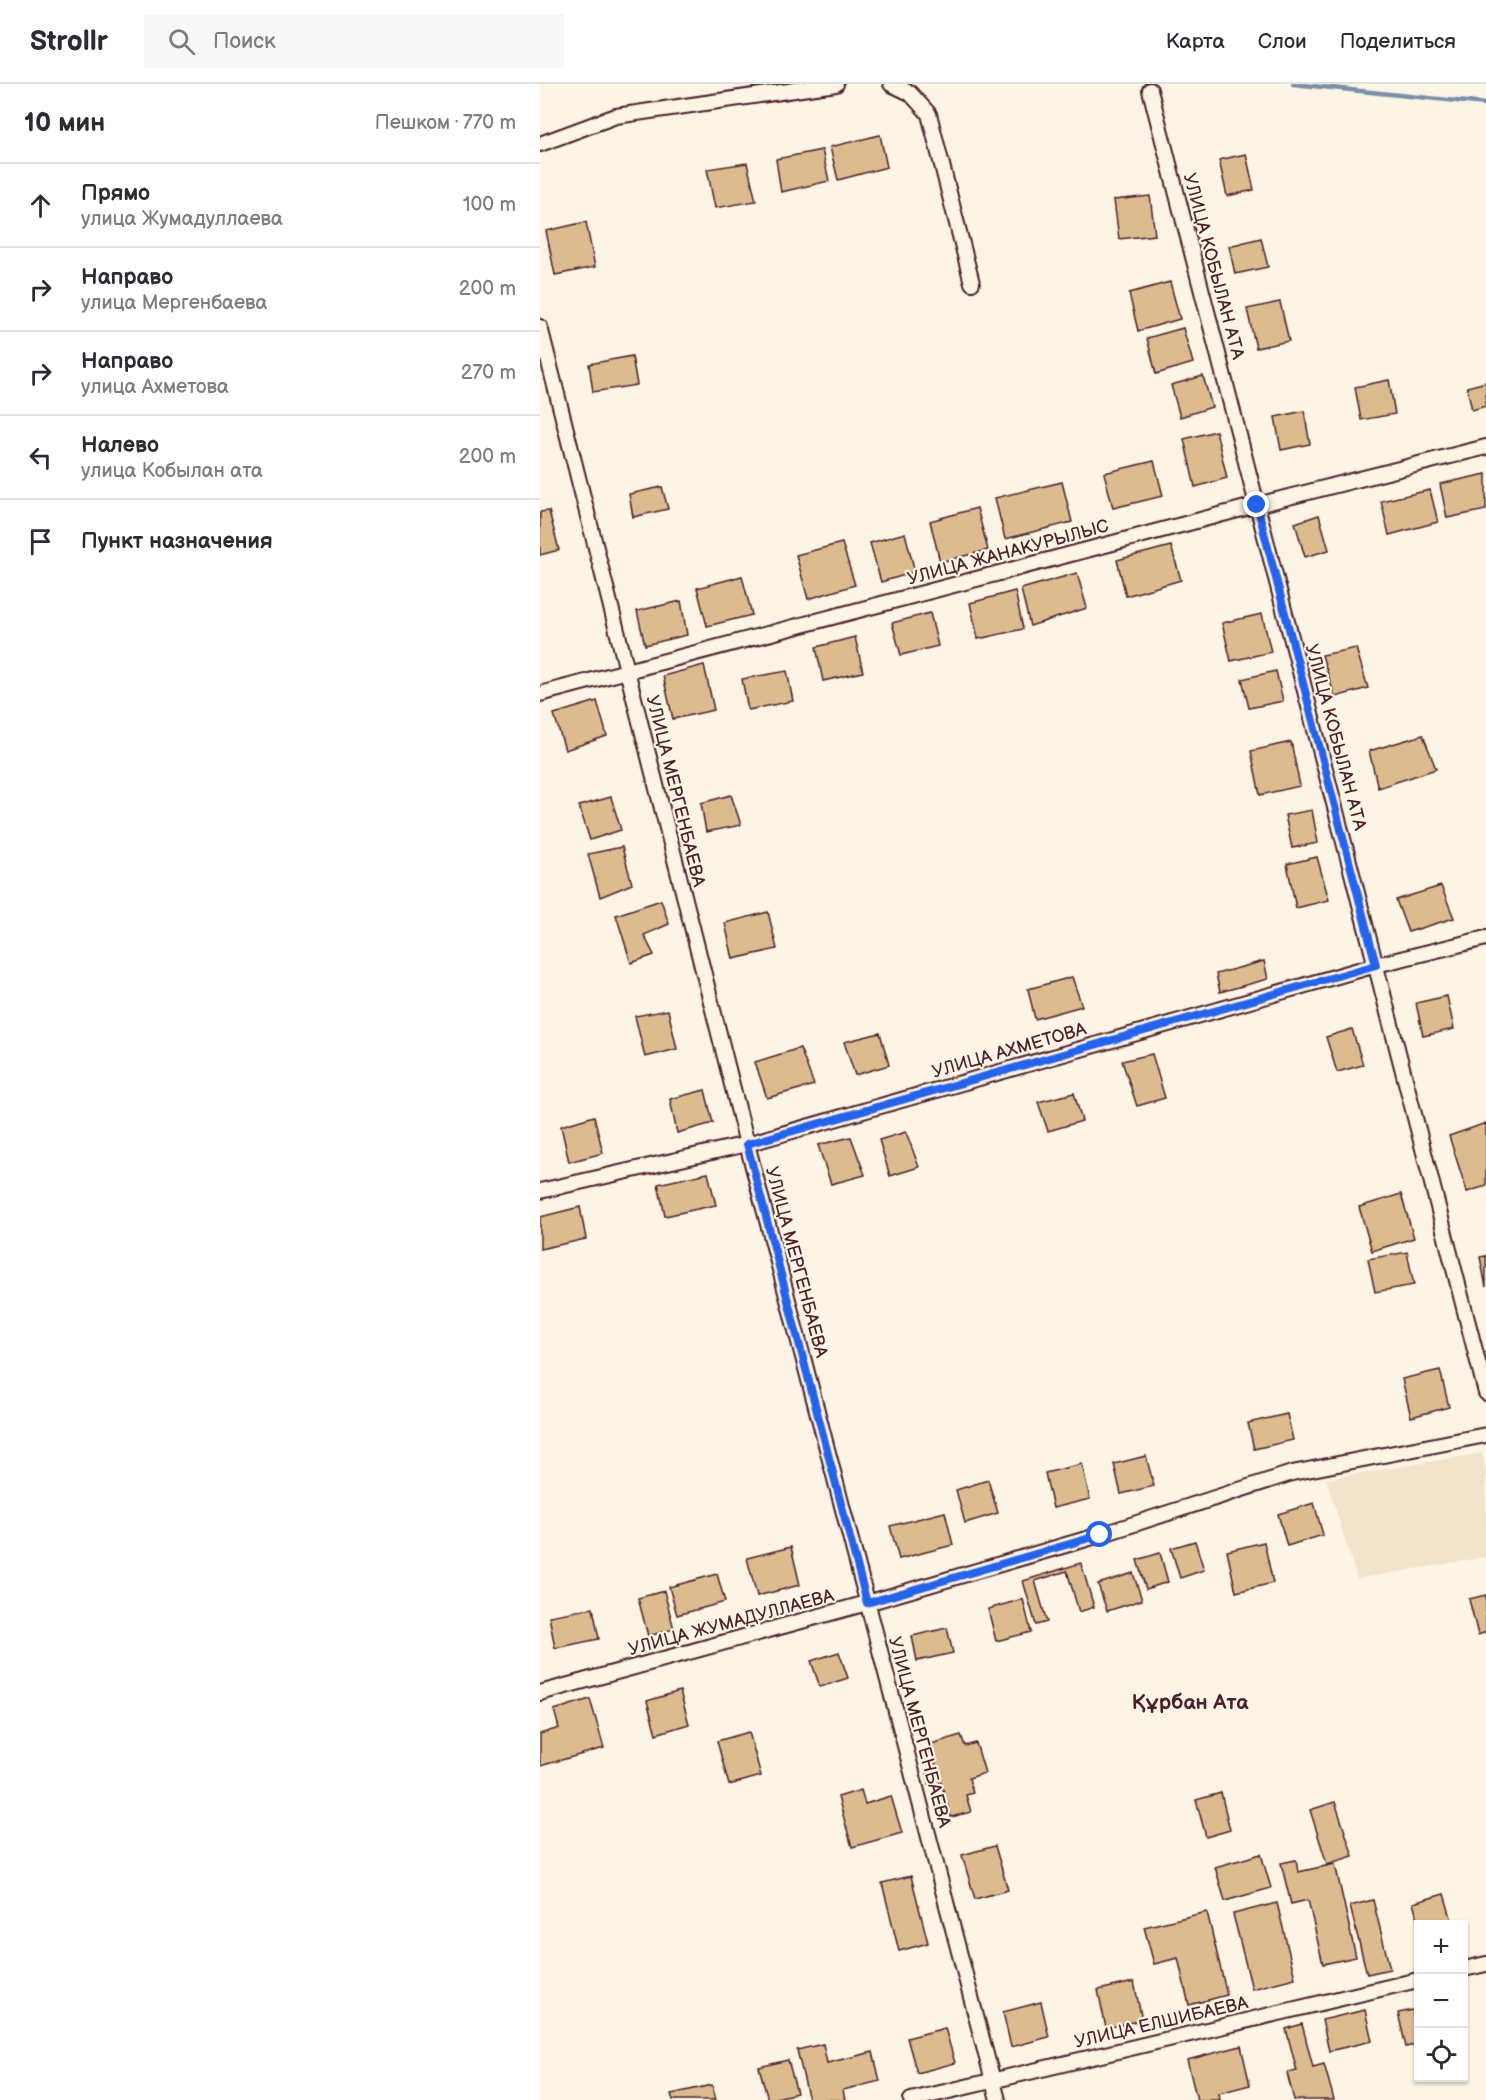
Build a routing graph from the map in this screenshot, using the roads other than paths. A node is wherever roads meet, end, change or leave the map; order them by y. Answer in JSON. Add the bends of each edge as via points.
{"nodes":[{"id":1,"x":836,"y":84,"type":"edge"},
{"id":2,"x":891,"y":84,"type":"edge"},
{"id":3,"x":1150,"y":90,"type":"dead end"},
{"id":4,"x":540,"y":144,"type":"edge"},
{"id":5,"x":972,"y":283,"type":"dead end"},
{"id":6,"x":540,"y":327,"type":"edge"},
{"id":7,"x":1486,"y":447,"type":"edge"},
{"id":8,"x":1257,"y":505,"type":"junction"},
{"id":9,"x":626,"y":671,"type":"junction"},
{"id":10,"x":540,"y":693,"type":"edge"},
{"id":11,"x":1486,"y":938,"type":"edge"},
{"id":12,"x":1376,"y":965,"type":"junction"},
{"id":13,"x":747,"y":1144,"type":"junction"},
{"id":14,"x":540,"y":1191,"type":"edge"},
{"id":15,"x":1486,"y":1393,"type":"edge"},
{"id":16,"x":1486,"y":1435,"type":"edge"},
{"id":17,"x":867,"y":1603,"type":"junction"},
{"id":18,"x":540,"y":1693,"type":"edge"},
{"id":19,"x":1486,"y":1964,"type":"edge"},
{"id":20,"x":1468,"y":1968,"type":"edge"},
{"id":21,"x":1414,"y":1981,"type":"edge"},
{"id":22,"x":992,"y":2080,"type":"junction"},
{"id":23,"x":911,"y":2100,"type":"edge"},
{"id":24,"x":998,"y":2100,"type":"edge"}],
"edges":[{"from":1,"to":4,"type":"street","via":[[616,116]]},
{"from":2,"to":5,"type":"street","via":[[910,93],[929,114]]},
{"from":3,"to":8,"type":"street","name":"УЛИЦА КОБЫЛАН АТА"},
{"from":6,"to":9,"type":"street","name":"УЛИЦА МЕРГЕНБАЕВА"},
{"from":7,"to":8,"type":"street","name":"УЛИЦА ЖАНАКУРЫЛЫС"},
{"from":8,"to":9,"type":"street","name":"УЛИЦА ЖАНАКУРЫЛЫС"},
{"from":8,"to":12,"type":"street","name":"УЛИЦА КОБЫЛАН АТА"},
{"from":9,"to":10,"type":"street","name":"УЛИЦА ЖАНАКУРЫЛЫС"},
{"from":9,"to":13,"type":"street","name":"УЛИЦА МЕРГЕНБАЕВА"},
{"from":11,"to":12,"type":"street","name":"УЛИЦА АХМЕТОВА"},
{"from":12,"to":13,"type":"street","name":"УЛИЦА АХМЕТОВА"},
{"from":12,"to":15,"type":"street","name":"УЛИЦА КОБЫЛАН АТА"},
{"from":13,"to":14,"type":"street","name":"УЛИЦА АХМЕТОВА"},
{"from":13,"to":17,"type":"street","name":"УЛИЦА МЕРГЕНБАЕВА"},
{"from":16,"to":17,"type":"street","name":"УЛИЦА ЖУМАДУЛЛАЕВА","via":[[1292,1473],[1100,1535]]},
{"from":17,"to":18,"type":"street","name":"УЛИЦА ЖУМАДУЛЛАЕВА"},
{"from":17,"to":22,"type":"street","name":"УЛИЦА МЕРГЕНБАЕВА"},
{"from":19,"to":20,"type":"street"},
{"from":21,"to":22,"type":"street","name":"УЛИЦА ЕЛШИБАЕВА"},
{"from":22,"to":23,"type":"street","name":"УЛИЦА ЕЛШИБАЕВА"},
{"from":22,"to":24,"type":"street","name":"УЛИЦА МЕРГЕНБАЕВА"}]}
